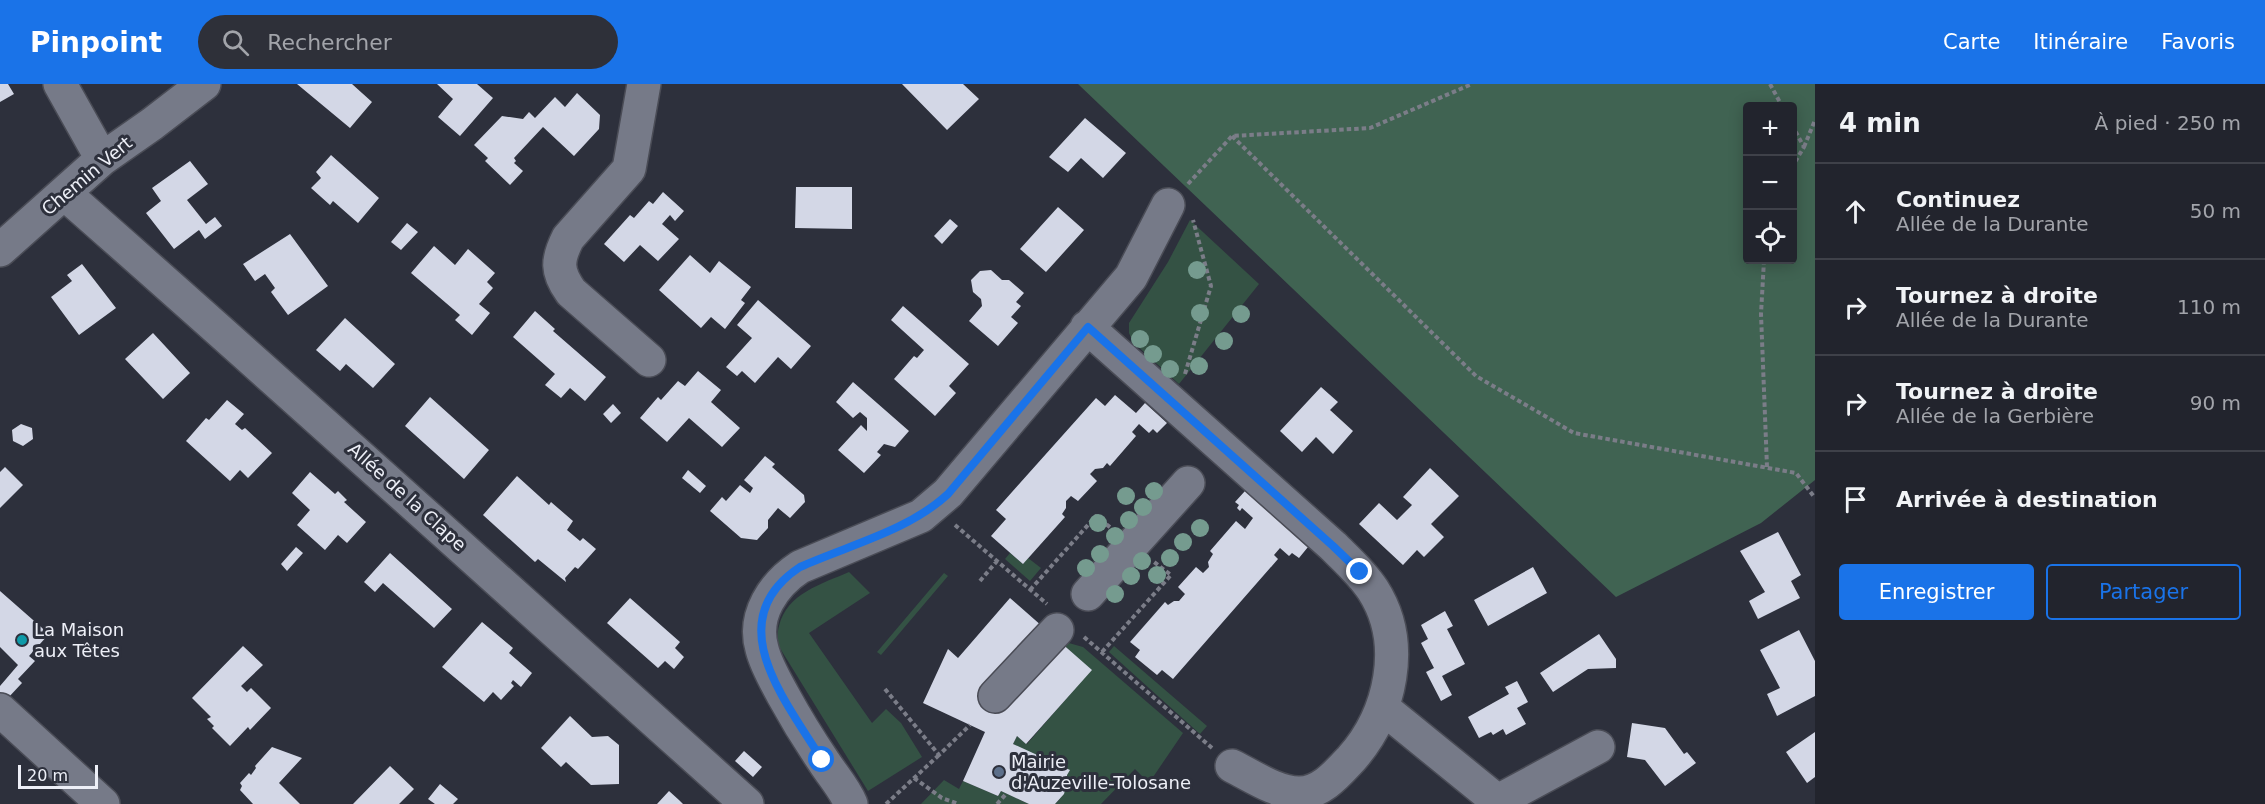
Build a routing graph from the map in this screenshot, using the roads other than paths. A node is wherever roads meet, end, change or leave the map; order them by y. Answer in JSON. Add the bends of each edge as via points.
{"nodes":[{"id":1,"x":60,"y":84,"type":"edge"},
{"id":2,"x":204,"y":84,"type":"edge"},
{"id":3,"x":644,"y":84,"type":"edge"},
{"id":4,"x":102,"y":159,"type":"junction"},
{"id":5,"x":64,"y":193,"type":"junction"},
{"id":6,"x":1168,"y":205,"type":"road end"},
{"id":7,"x":0,"y":250,"type":"edge"},
{"id":8,"x":1088,"y":327,"type":"junction"},
{"id":9,"x":649,"y":360,"type":"dead end"},
{"id":10,"x":1221,"y":446,"type":"junction"},
{"id":11,"x":995,"y":696,"type":"dead end"},
{"id":12,"x":1383,"y":708,"type":"junction"},
{"id":13,"x":0,"y":710,"type":"edge"},
{"id":14,"x":1598,"y":747,"type":"dead end"},
{"id":15,"x":1232,"y":766,"type":"dead end"},
{"id":16,"x":1500,"y":803,"type":"edge"},
{"id":17,"x":103,"y":804,"type":"edge"},
{"id":18,"x":747,"y":804,"type":"edge"},
{"id":19,"x":851,"y":804,"type":"edge"}],
"edges":[{"from":1,"to":4,"type":"street"},
{"from":2,"to":4,"type":"street","name":"Chemin Vert"},
{"from":3,"to":9,"type":"street","via":[[629,169],[568,238],[559,266],[562,280],[571,292]]},
{"from":4,"to":5,"type":"street","name":"Chemin Vert"},
{"from":5,"to":7,"type":"street","name":"Chemin Vert"},
{"from":5,"to":18,"type":"street","name":"Allée de la Clape"},
{"from":6,"to":8,"type":"street","via":[[1131,277]]},
{"from":8,"to":10,"type":"street"},
{"from":8,"to":19,"type":"street","via":[[934,507],[906,523],[800,567],[772,592],[760,635],[768,667]]},
{"from":10,"to":11,"type":"street"},
{"from":10,"to":12,"type":"street","via":[[1333,546],[1374,591],[1390,636],[1391,669]]},
{"from":12,"to":15,"type":"street","via":[[1356,753],[1315,790],[1285,790]]},
{"from":12,"to":16,"type":"street"},
{"from":13,"to":17,"type":"street"},
{"from":14,"to":16,"type":"street"}]}
